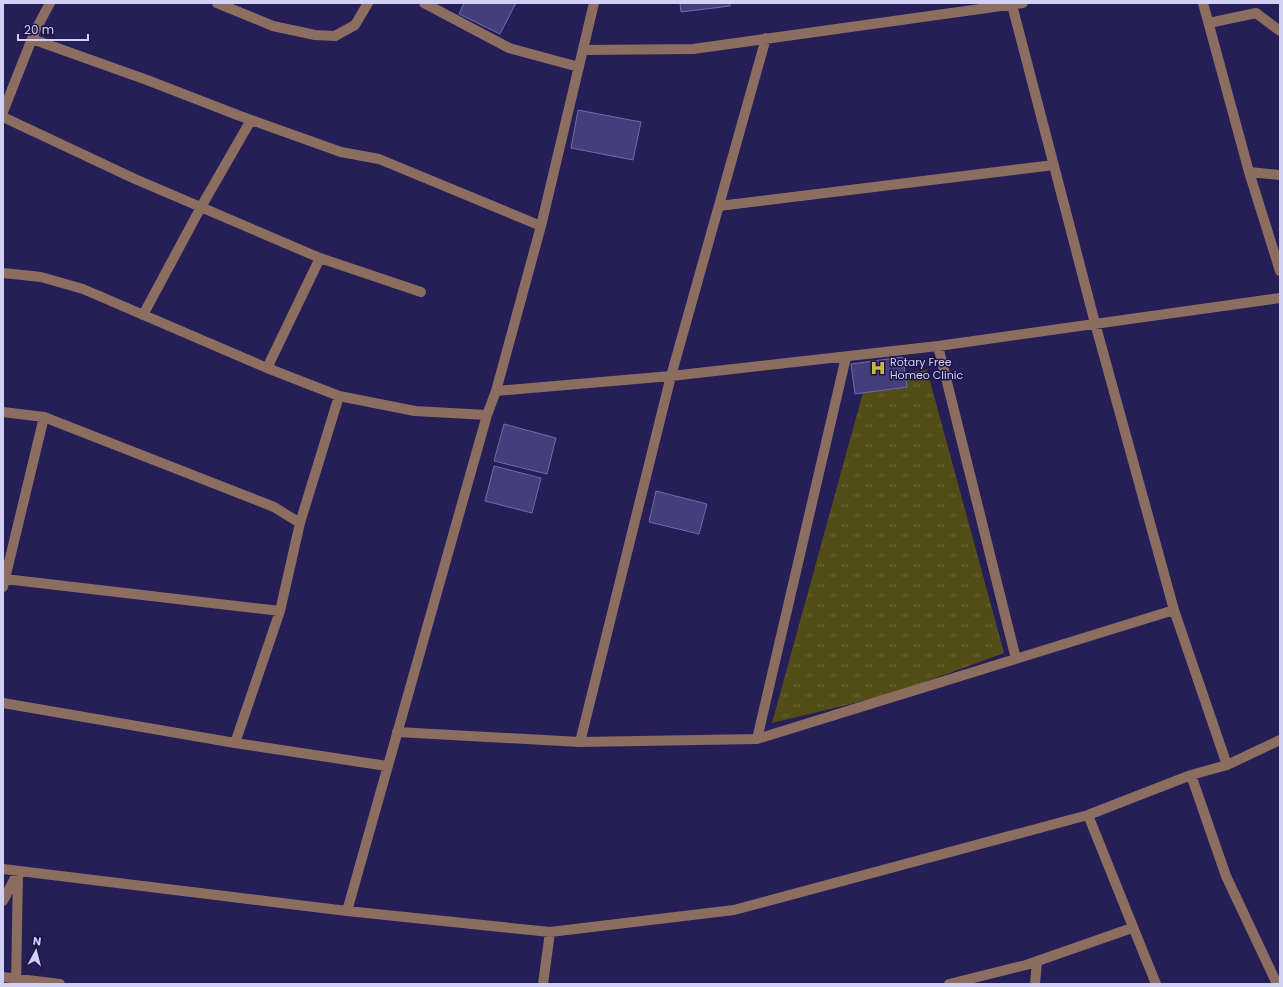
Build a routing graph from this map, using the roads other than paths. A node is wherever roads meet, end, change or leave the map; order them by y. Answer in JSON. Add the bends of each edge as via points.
{"nodes":[{"id":1,"x":50,"y":3,"type":"edge"},
{"id":2,"x":217,"y":3,"type":"edge"},
{"id":3,"x":368,"y":3,"type":"edge"},
{"id":4,"x":424,"y":3,"type":"edge"},
{"id":5,"x":594,"y":3,"type":"edge"},
{"id":6,"x":1023,"y":3,"type":"edge"},
{"id":7,"x":1203,"y":3,"type":"edge"},
{"id":8,"x":1012,"y":5,"type":"junction"},
{"id":9,"x":1209,"y":23,"type":"junction"},
{"id":10,"x":1280,"y":31,"type":"edge"},
{"id":11,"x":766,"y":38,"type":"junction"},
{"id":12,"x":32,"y":39,"type":"junction"},
{"id":13,"x":584,"y":50,"type":"junction"},
{"id":14,"x":579,"y":67,"type":"junction"},
{"id":15,"x":3,"y":112,"type":"edge"},
{"id":16,"x":3,"y":117,"type":"edge"},
{"id":17,"x":251,"y":120,"type":"junction"},
{"id":18,"x":1054,"y":165,"type":"junction"},
{"id":19,"x":1249,"y":172,"type":"junction"},
{"id":20,"x":1280,"y":175,"type":"edge"},
{"id":21,"x":719,"y":206,"type":"junction"},
{"id":22,"x":201,"y":207,"type":"junction"},
{"id":23,"x":541,"y":226,"type":"junction"},
{"id":24,"x":320,"y":258,"type":"junction"},
{"id":25,"x":1280,"y":272,"type":"edge"},
{"id":26,"x":3,"y":273,"type":"edge"},
{"id":27,"x":421,"y":292,"type":"dead end"},
{"id":28,"x":1280,"y":298,"type":"edge"},
{"id":29,"x":143,"y":315,"type":"junction"},
{"id":30,"x":1095,"y":323,"type":"junction"},
{"id":31,"x":938,"y":346,"type":"junction"},
{"id":32,"x":846,"y":357,"type":"junction"},
{"id":33,"x":267,"y":368,"type":"junction"},
{"id":34,"x":671,"y":376,"type":"junction"},
{"id":35,"x":496,"y":392,"type":"junction"},
{"id":36,"x":339,"y":396,"type":"junction"},
{"id":37,"x":3,"y":412,"type":"edge"},
{"id":38,"x":487,"y":415,"type":"junction"},
{"id":39,"x":44,"y":417,"type":"junction"},
{"id":40,"x":300,"y":523,"type":"junction"},
{"id":41,"x":4,"y":583,"type":"edge"},
{"id":42,"x":1174,"y":610,"type":"junction"},
{"id":43,"x":280,"y":611,"type":"junction"},
{"id":44,"x":1016,"y":659,"type":"junction"},
{"id":45,"x":3,"y":702,"type":"edge"},
{"id":46,"x":397,"y":732,"type":"junction"},
{"id":47,"x":757,"y":739,"type":"junction"},
{"id":48,"x":1280,"y":740,"type":"edge"},
{"id":49,"x":235,"y":742,"type":"junction"},
{"id":50,"x":580,"y":742,"type":"junction"},
{"id":51,"x":387,"y":766,"type":"junction"},
{"id":52,"x":1227,"y":766,"type":"junction"},
{"id":53,"x":1191,"y":775,"type":"junction"},
{"id":54,"x":1088,"y":815,"type":"junction"},
{"id":55,"x":3,"y":869,"type":"edge"},
{"id":56,"x":18,"y":871,"type":"junction"},
{"id":57,"x":3,"y":901,"type":"edge"},
{"id":58,"x":347,"y":911,"type":"junction"},
{"id":59,"x":1132,"y":928,"type":"junction"},
{"id":60,"x":550,"y":932,"type":"junction"},
{"id":61,"x":1037,"y":961,"type":"junction"},
{"id":62,"x":3,"y":977,"type":"edge"},
{"id":63,"x":16,"y":981,"type":"edge"},
{"id":64,"x":60,"y":984,"type":"edge"},
{"id":65,"x":543,"y":984,"type":"edge"},
{"id":66,"x":950,"y":984,"type":"edge"},
{"id":67,"x":1035,"y":984,"type":"edge"},
{"id":68,"x":1156,"y":984,"type":"edge"},
{"id":69,"x":1277,"y":984,"type":"edge"}],
"edges":[{"from":1,"to":12,"type":"street"},
{"from":2,"to":3,"type":"street","via":[[273,26],[315,35],[335,36],[355,25]]},
{"from":4,"to":14,"type":"street","via":[[509,48]]},
{"from":5,"to":13,"type":"street"},
{"from":6,"to":8,"type":"street"},
{"from":7,"to":9,"type":"street"},
{"from":8,"to":11,"type":"street"},
{"from":8,"to":18,"type":"street"},
{"from":9,"to":10,"type":"street","via":[[1256,13]]},
{"from":9,"to":19,"type":"street"},
{"from":11,"to":13,"type":"street","via":[[693,49]]},
{"from":11,"to":21,"type":"street"},
{"from":12,"to":15,"type":"street"},
{"from":12,"to":17,"type":"street"},
{"from":13,"to":14,"type":"street"},
{"from":14,"to":23,"type":"street"},
{"from":16,"to":22,"type":"street"},
{"from":17,"to":22,"type":"street"},
{"from":17,"to":23,"type":"street","via":[[342,152],[380,159]]},
{"from":18,"to":21,"type":"street"},
{"from":18,"to":30,"type":"street"},
{"from":19,"to":20,"type":"street"},
{"from":19,"to":25,"type":"street"},
{"from":21,"to":34,"type":"street"},
{"from":22,"to":24,"type":"street"},
{"from":22,"to":29,"type":"street"},
{"from":23,"to":35,"type":"street"},
{"from":24,"to":27,"type":"street"},
{"from":24,"to":33,"type":"street"},
{"from":26,"to":29,"type":"street","via":[[41,277],[83,289]]},
{"from":28,"to":30,"type":"street"},
{"from":29,"to":33,"type":"street"},
{"from":30,"to":31,"type":"street"},
{"from":30,"to":42,"type":"street"},
{"from":31,"to":32,"type":"street"},
{"from":31,"to":44,"type":"street"},
{"from":32,"to":34,"type":"street"},
{"from":32,"to":47,"type":"street"},
{"from":33,"to":36,"type":"street"},
{"from":34,"to":35,"type":"street"},
{"from":34,"to":50,"type":"street"},
{"from":35,"to":38,"type":"street"},
{"from":36,"to":38,"type":"street","via":[[415,411]]},
{"from":36,"to":40,"type":"street"},
{"from":37,"to":39,"type":"street"},
{"from":38,"to":46,"type":"street"},
{"from":39,"to":40,"type":"street","via":[[274,507]]},
{"from":39,"to":41,"type":"street"},
{"from":40,"to":43,"type":"street"},
{"from":41,"to":43,"type":"street"},
{"from":42,"to":44,"type":"street"},
{"from":42,"to":52,"type":"street"},
{"from":43,"to":49,"type":"street"},
{"from":44,"to":47,"type":"street"},
{"from":45,"to":49,"type":"street"},
{"from":46,"to":50,"type":"street"},
{"from":46,"to":51,"type":"street"},
{"from":47,"to":50,"type":"street"},
{"from":48,"to":52,"type":"street"},
{"from":49,"to":51,"type":"street"},
{"from":51,"to":58,"type":"street"},
{"from":52,"to":53,"type":"street"},
{"from":53,"to":54,"type":"street"},
{"from":53,"to":69,"type":"street","via":[[1226,876]]},
{"from":54,"to":59,"type":"street"},
{"from":54,"to":60,"type":"street","via":[[734,910]]},
{"from":55,"to":56,"type":"street"},
{"from":56,"to":57,"type":"street"},
{"from":56,"to":58,"type":"street"},
{"from":56,"to":63,"type":"street"},
{"from":58,"to":60,"type":"street"},
{"from":59,"to":61,"type":"street"},
{"from":59,"to":68,"type":"street"},
{"from":60,"to":65,"type":"street"},
{"from":61,"to":66,"type":"street"},
{"from":61,"to":67,"type":"street"},
{"from":62,"to":63,"type":"street"},
{"from":63,"to":64,"type":"street"}]}
